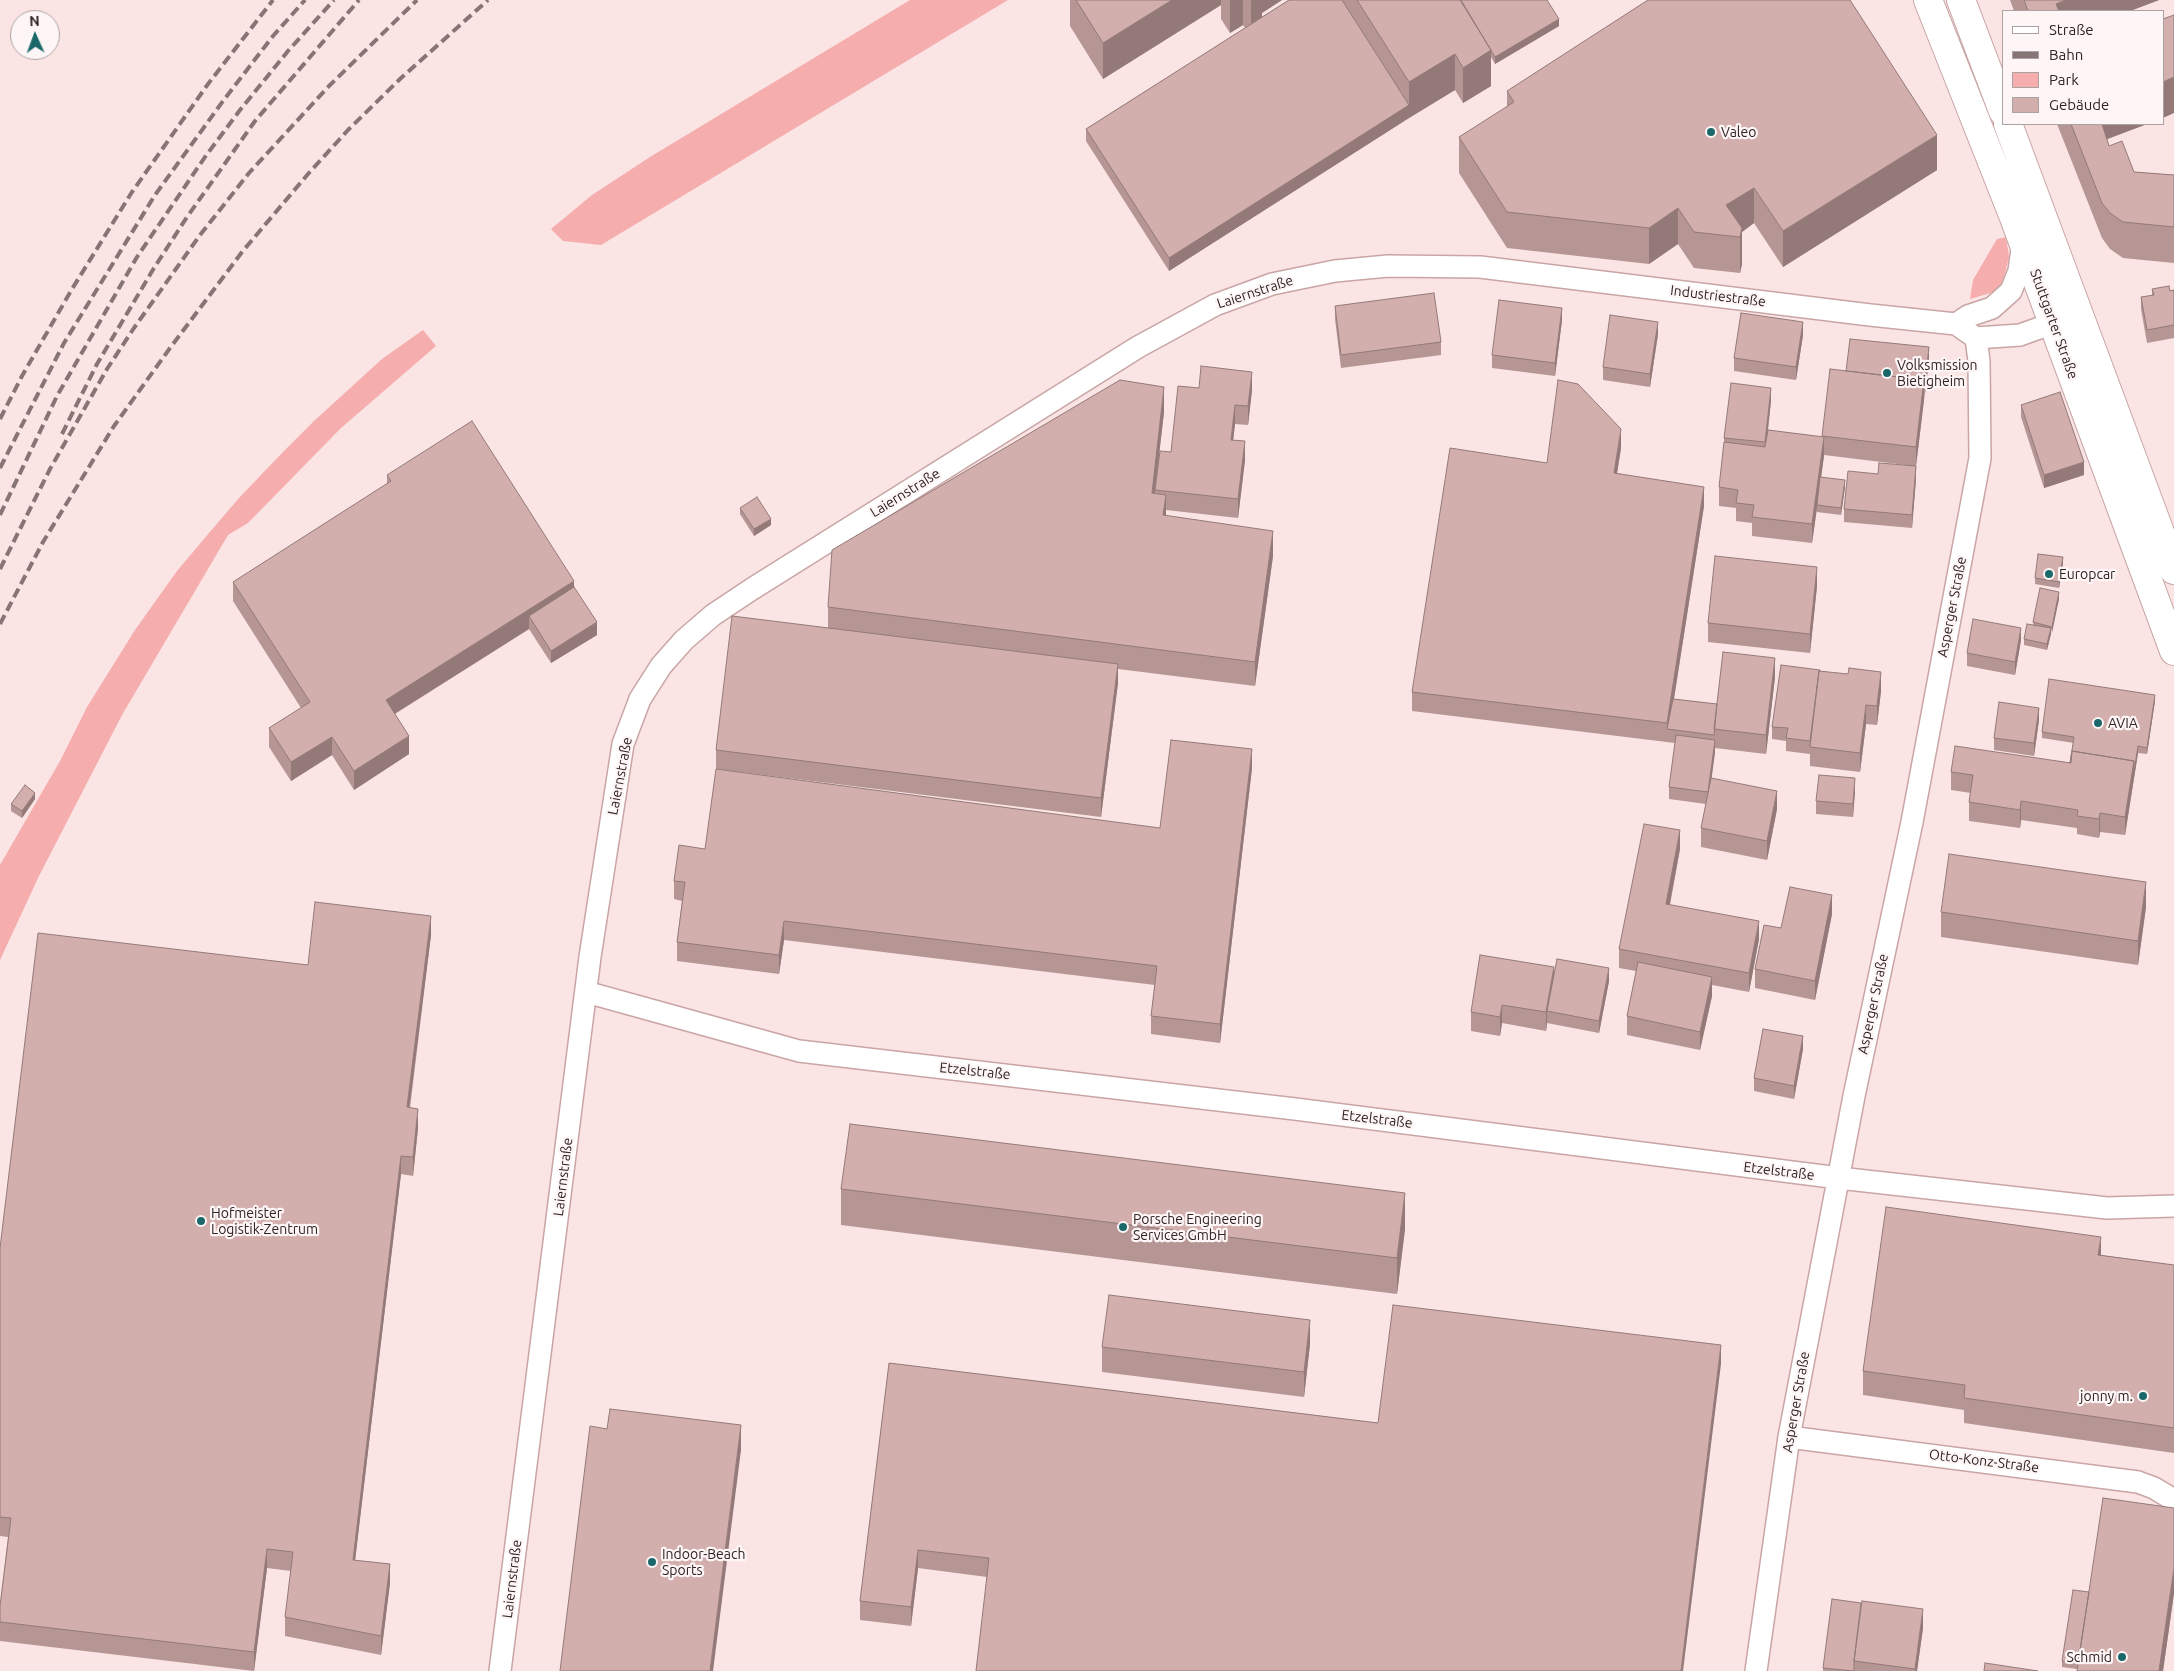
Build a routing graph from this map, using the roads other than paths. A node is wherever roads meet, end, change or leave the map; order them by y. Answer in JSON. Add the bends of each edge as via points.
{"nodes":[{"id":1,"x":1928,"y":0,"type":"edge"},
{"id":2,"x":1961,"y":0,"type":"edge"},
{"id":3,"x":2002,"y":108,"type":"edge"},
{"id":4,"x":2008,"y":125,"type":"edge"},
{"id":5,"x":2023,"y":241,"type":"junction"},
{"id":6,"x":1480,"y":267,"type":"joint"},
{"id":7,"x":2079,"y":313,"type":"junction"},
{"id":8,"x":2053,"y":323,"type":"junction"},
{"id":9,"x":1956,"y":324,"type":"junction"},
{"id":10,"x":1976,"y":338,"type":"junction"},
{"id":11,"x":2174,"y":570,"type":"edge"},
{"id":12,"x":2174,"y":651,"type":"edge"},
{"id":13,"x":586,"y":992,"type":"junction"},
{"id":14,"x":1839,"y":1178,"type":"junction"},
{"id":15,"x":2174,"y":1206,"type":"edge"},
{"id":16,"x":1789,"y":1437,"type":"junction"},
{"id":17,"x":2174,"y":1500,"type":"edge"},
{"id":18,"x":500,"y":1671,"type":"edge"},
{"id":19,"x":1756,"y":1671,"type":"edge"}],
"edges":[{"from":1,"to":5,"type":"main road","name":"Stuttgarter Straße"},
{"from":2,"to":3,"type":"main road"},
{"from":4,"to":7,"type":"main road","name":"Stuttgarter Straße"},
{"from":5,"to":8,"type":"main road","name":"Stuttgarter Straße"},
{"from":5,"to":9,"type":"street","via":[[2019,271],[2011,291],[1992,308]]},
{"from":6,"to":9,"type":"street","name":"Industriestraße"},
{"from":6,"to":13,"type":"street","name":"Laiernstraße","via":[[1388,266],[1335,271],[1272,284],[1215,305],[1026,416],[713,615],[661,666],[640,699],[623,744]]},
{"from":7,"to":8,"type":"street"},
{"from":7,"to":11,"type":"main road","name":"Stuttgarter Straße"},
{"from":8,"to":10,"type":"street","via":[[2020,336]]},
{"from":8,"to":12,"type":"main road","name":"Stuttgarter Straße"},
{"from":9,"to":10,"type":"street","name":"Industriestraße"},
{"from":10,"to":14,"type":"street","name":"Asperger Straße","via":[[1980,376],[1980,458],[1912,822]]},
{"from":13,"to":14,"type":"street","name":"Etzelstraße","via":[[800,1051],[1305,1110]]},
{"from":13,"to":18,"type":"street","name":"Laiernstraße"},
{"from":14,"to":15,"type":"street","name":"Etzelstraße","via":[[2107,1208]]},
{"from":14,"to":16,"type":"street","name":"Asperger Straße"},
{"from":16,"to":17,"type":"street","name":"Otto-Konz-Straße","via":[[2138,1482]]},
{"from":16,"to":19,"type":"street","name":"Asperger Straße"}]}
